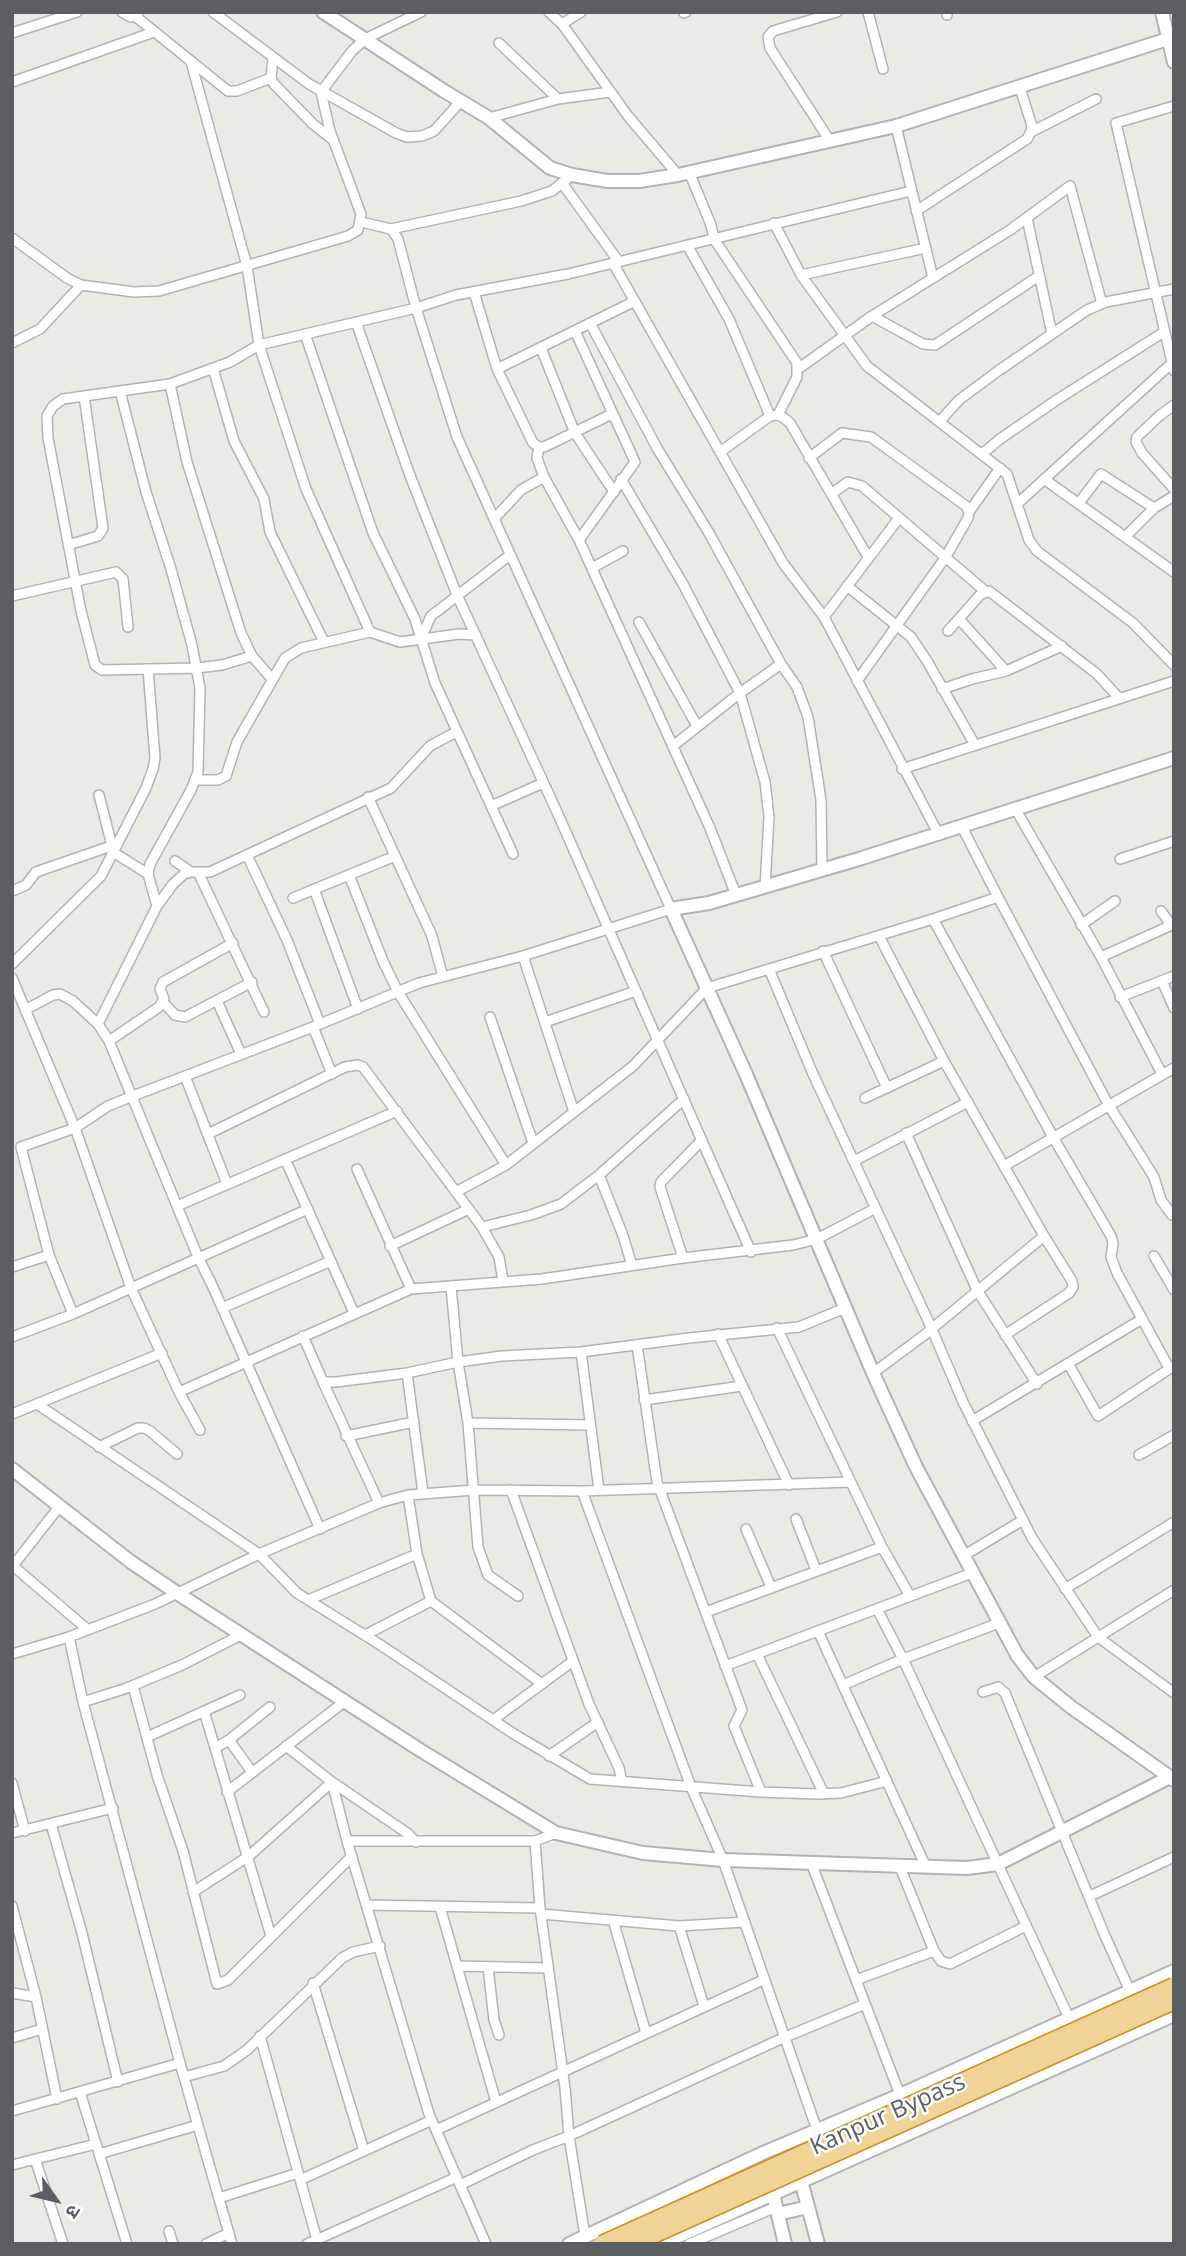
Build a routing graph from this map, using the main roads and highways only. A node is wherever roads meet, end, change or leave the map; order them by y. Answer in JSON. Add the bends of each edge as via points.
{"nodes":[{"id":1,"x":1174,"y":1986,"type":"edge"},
{"id":2,"x":1174,"y":2001,"type":"edge"},
{"id":3,"x":602,"y":2244,"type":"edge"},
{"id":4,"x":633,"y":2244,"type":"edge"}],
"edges":[{"from":1,"to":3,"type":"highway","name":"Kanpur Bypass","bridge":true},
{"from":2,"to":4,"type":"highway","name":"Kanpur Bypass","bridge":true}]}
